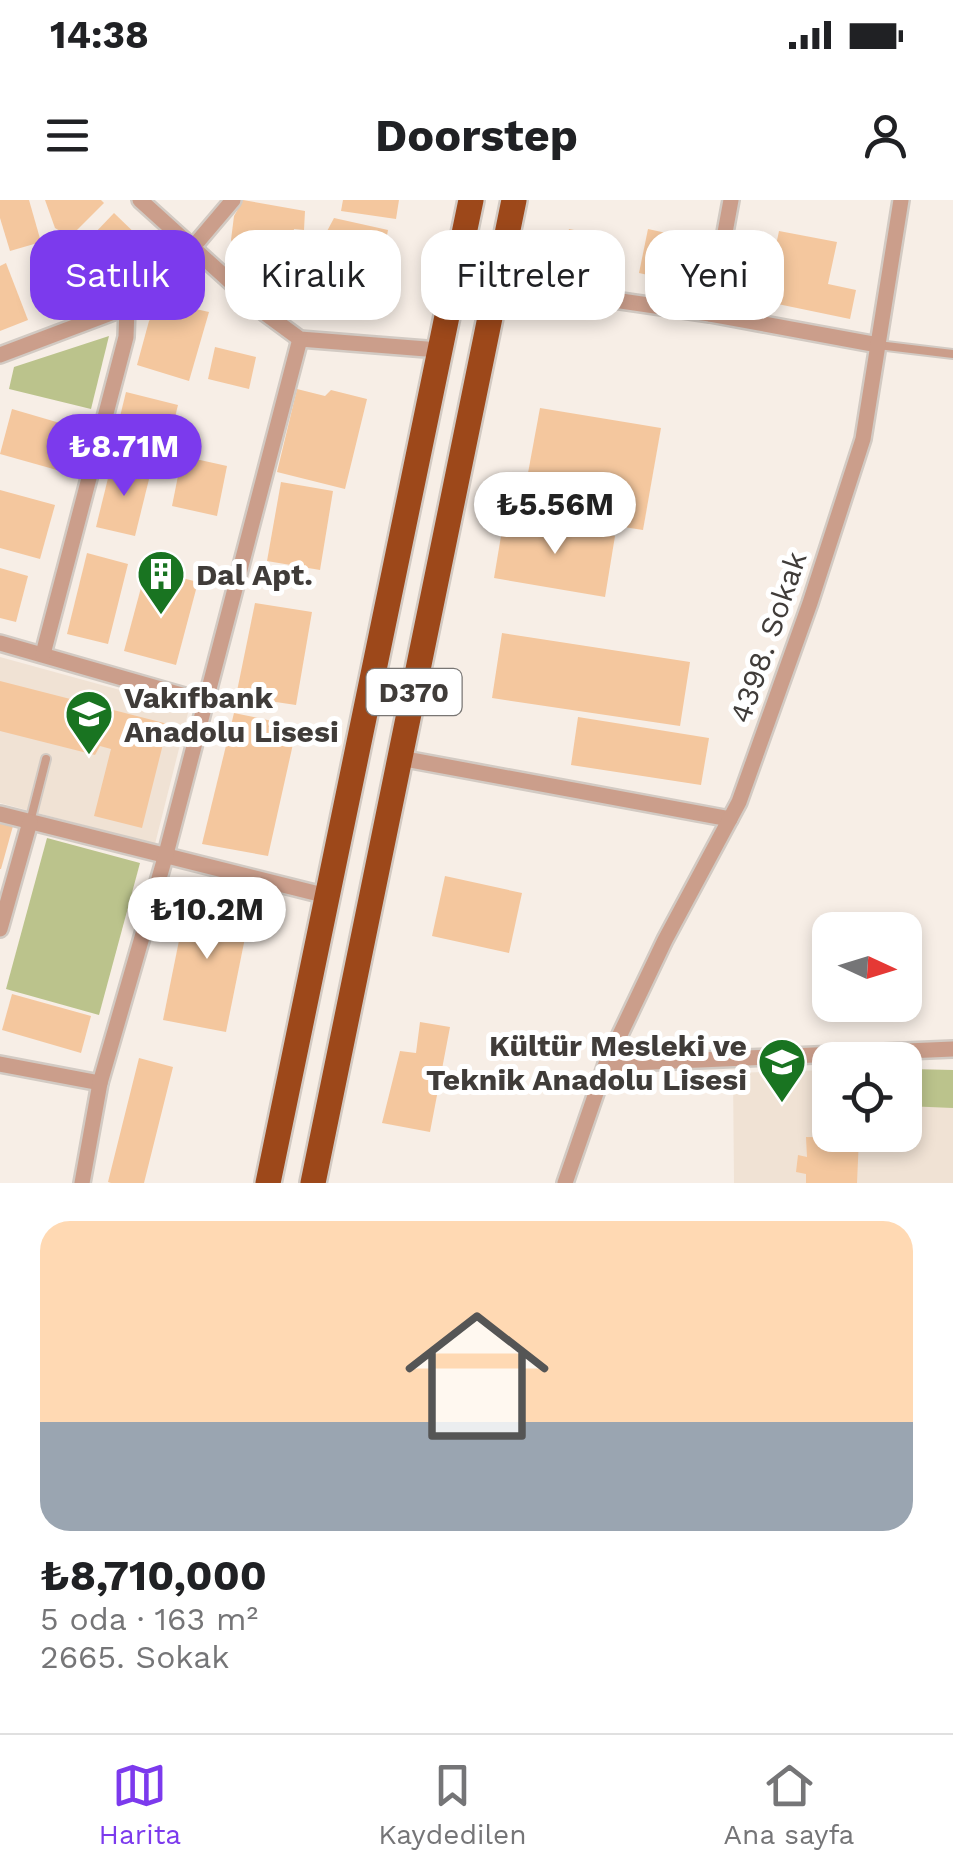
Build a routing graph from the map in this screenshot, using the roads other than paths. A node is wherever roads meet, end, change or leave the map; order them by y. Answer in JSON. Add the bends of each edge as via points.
{"nodes":[{"id":1,"x":140,"y":200,"type":"edge"},
{"id":2,"x":233,"y":200,"type":"edge"},
{"id":3,"x":471,"y":200,"type":"edge"},
{"id":4,"x":514,"y":200,"type":"edge"},
{"id":5,"x":731,"y":200,"type":"edge"},
{"id":6,"x":901,"y":200,"type":"edge"},
{"id":7,"x":175,"y":230,"type":"edge"},
{"id":8,"x":508,"y":230,"type":"edge"},
{"id":9,"x":725,"y":230,"type":"edge"},
{"id":10,"x":205,"y":233,"type":"edge"},
{"id":11,"x":205,"y":256,"type":"edge"},
{"id":12,"x":92,"y":320,"type":"edge"},
{"id":13,"x":126,"y":320,"type":"edge"},
{"id":14,"x":490,"y":320,"type":"edge"},
{"id":15,"x":744,"y":320,"type":"edge"},
{"id":16,"x":300,"y":339,"type":"junction"},
{"id":17,"x":878,"y":344,"type":"junction"},
{"id":18,"x":439,"y":350,"type":"junction"},
{"id":19,"x":953,"y":354,"type":"edge"},
{"id":20,"x":0,"y":355,"type":"edge"},
{"id":21,"x":0,"y":643,"type":"edge"},
{"id":22,"x":43,"y":654,"type":"junction"},
{"id":23,"x":206,"y":702,"type":"junction"},
{"id":24,"x":400,"y":758,"type":"junction"},
{"id":25,"x":46,"y":759,"type":"dead end"},
{"id":26,"x":0,"y":814,"type":"edge"},
{"id":27,"x":730,"y":819,"type":"junction"},
{"id":28,"x":30,"y":822,"type":"junction"},
{"id":29,"x":166,"y":854,"type":"junction"},
{"id":30,"x":328,"y":896,"type":"junction"},
{"id":31,"x":0,"y":930,"type":"edge"},
{"id":32,"x":953,"y":1049,"type":"edge"},
{"id":33,"x":0,"y":1064,"type":"edge"},
{"id":34,"x":606,"y":1064,"type":"junction"},
{"id":35,"x":100,"y":1084,"type":"junction"},
{"id":36,"x":82,"y":1183,"type":"edge"},
{"id":37,"x":268,"y":1183,"type":"edge"},
{"id":38,"x":313,"y":1183,"type":"edge"},
{"id":39,"x":565,"y":1183,"type":"edge"}],
"edges":[{"from":1,"to":7,"type":"street"},
{"from":2,"to":10,"type":"street"},
{"from":3,"to":18,"type":"highway","number":"D370"},
{"from":4,"to":8,"type":"highway","number":"D370"},
{"from":5,"to":9,"type":"street"},
{"from":6,"to":17,"type":"street","name":"4398. Sokak"},
{"from":11,"to":16,"type":"street"},
{"from":12,"to":20,"type":"street"},
{"from":13,"to":22,"type":"street"},
{"from":14,"to":24,"type":"highway","number":"D370"},
{"from":15,"to":17,"type":"street"},
{"from":16,"to":18,"type":"street"},
{"from":16,"to":23,"type":"street"},
{"from":17,"to":19,"type":"lane"},
{"from":17,"to":27,"type":"street","name":"4398. Sokak","via":[[863,439]]},
{"from":18,"to":30,"type":"highway","number":"D370"},
{"from":21,"to":22,"type":"street"},
{"from":22,"to":23,"type":"street"},
{"from":23,"to":29,"type":"street"},
{"from":24,"to":27,"type":"street"},
{"from":24,"to":38,"type":"highway","number":"D370"},
{"from":25,"to":28,"type":"lane"},
{"from":26,"to":28,"type":"street"},
{"from":27,"to":34,"type":"street","name":"4398. Sokak"},
{"from":28,"to":29,"type":"street"},
{"from":28,"to":31,"type":"street"},
{"from":29,"to":30,"type":"street"},
{"from":29,"to":35,"type":"street"},
{"from":30,"to":37,"type":"highway","number":"D370"},
{"from":32,"to":34,"type":"street"},
{"from":33,"to":35,"type":"street"},
{"from":34,"to":39,"type":"street","name":"4398. Sokak"},
{"from":35,"to":36,"type":"street"}]}
